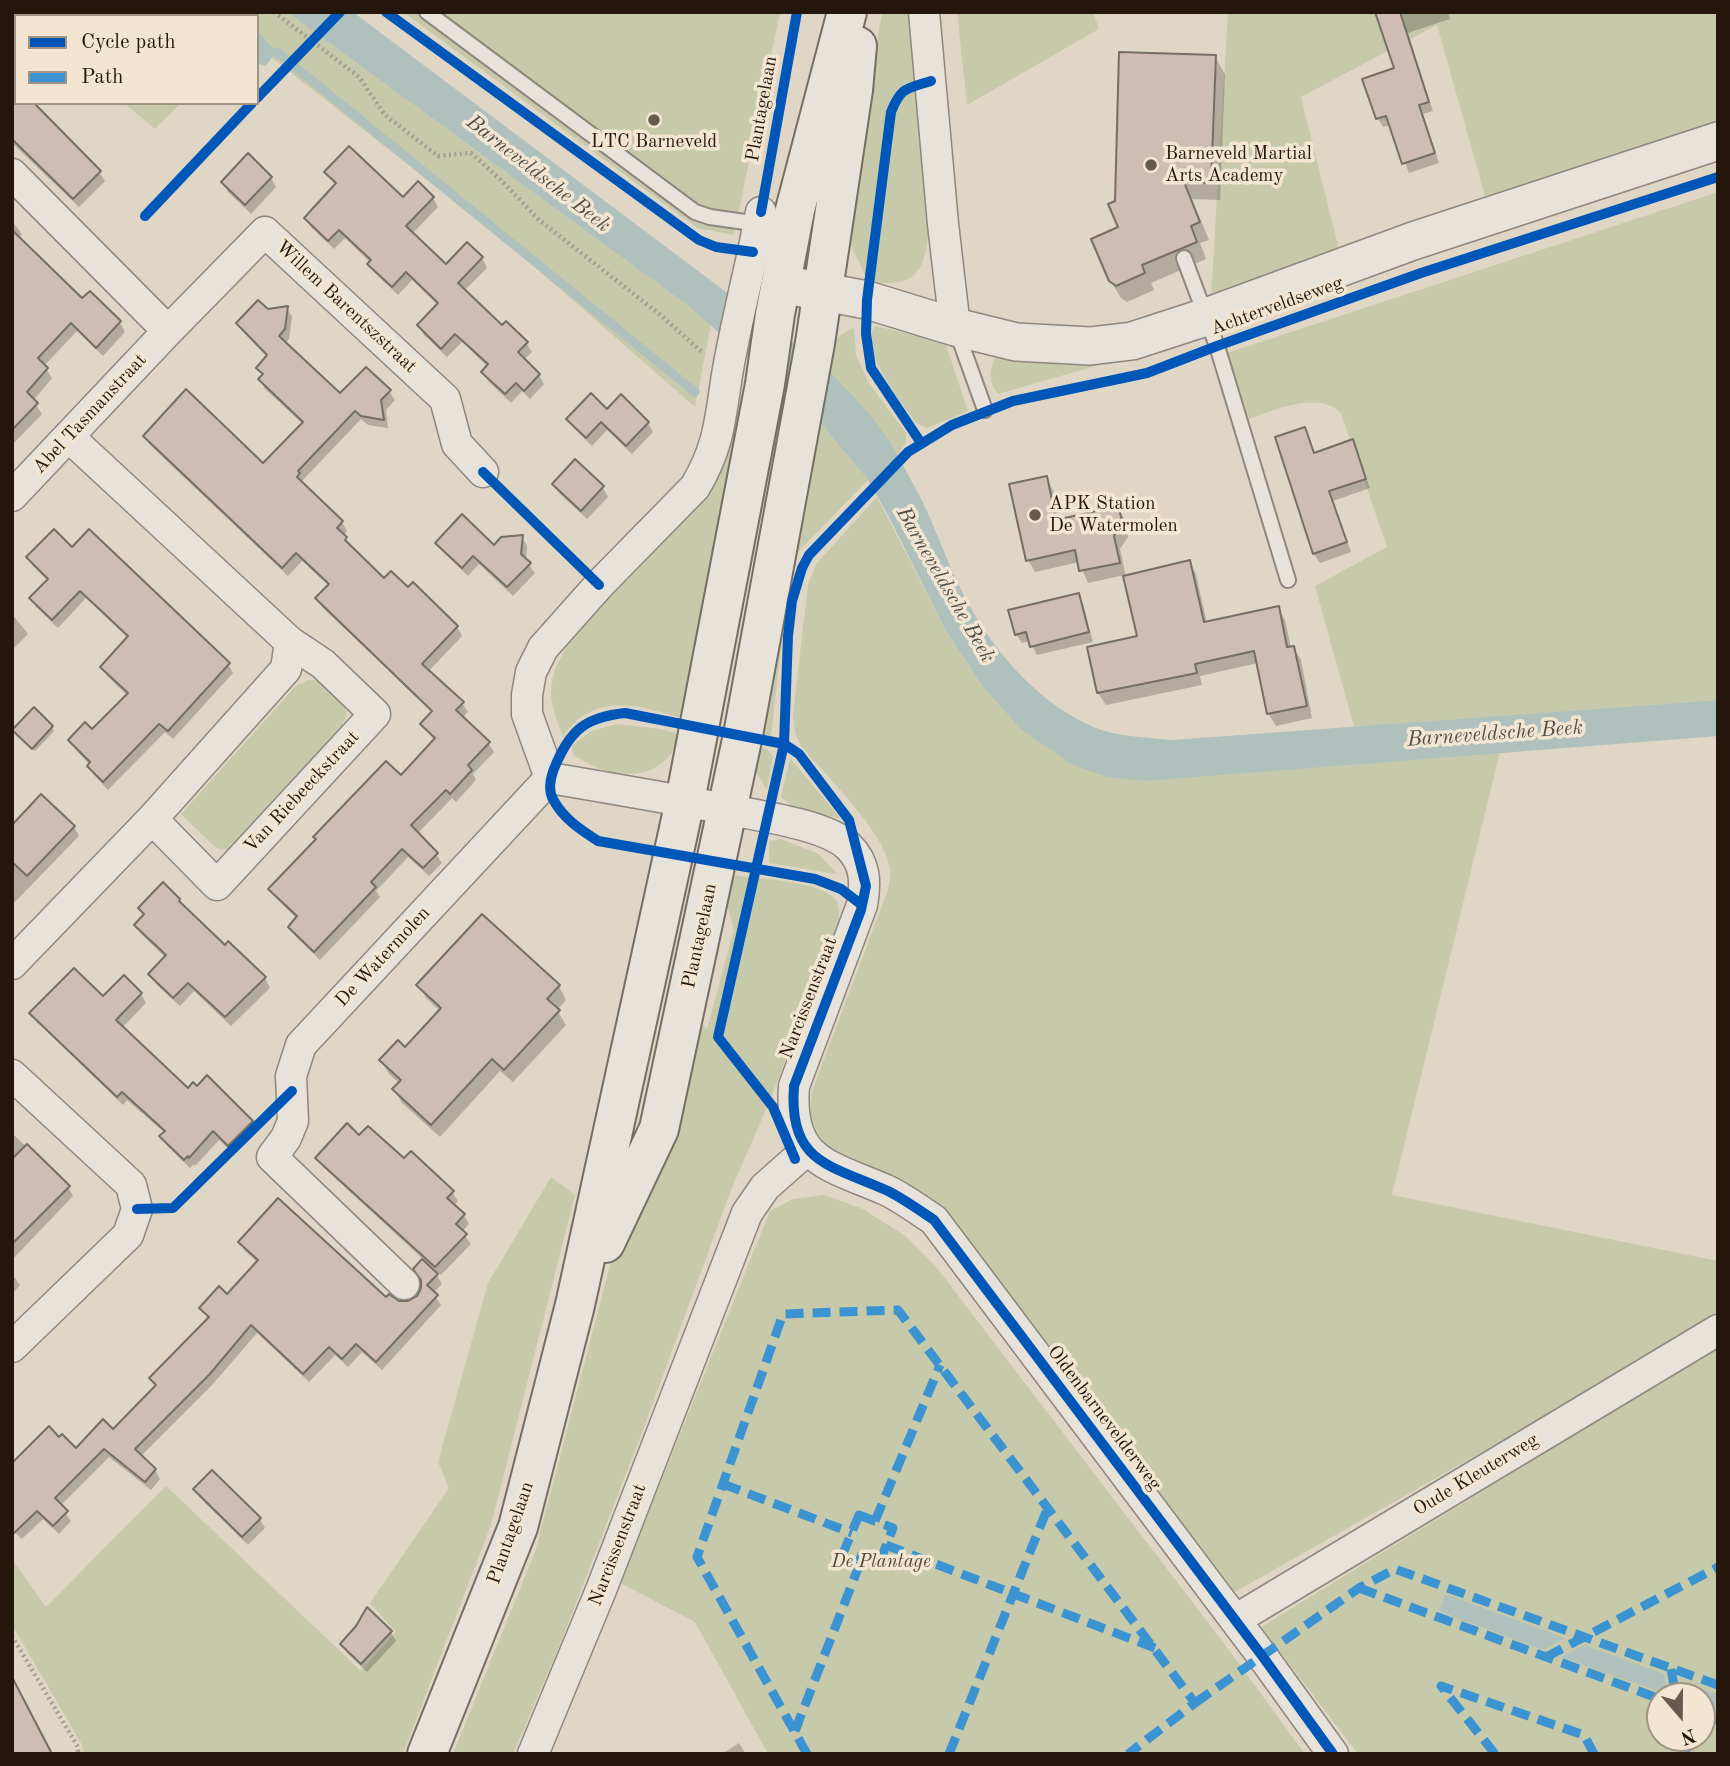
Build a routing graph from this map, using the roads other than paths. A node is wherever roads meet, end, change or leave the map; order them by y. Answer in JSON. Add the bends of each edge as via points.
{"nodes":[{"id":1,"x":427,"y":12,"type":"edge"},
{"id":2,"x":847,"y":12,"type":"edge"},
{"id":3,"x":860,"y":12,"type":"edge"},
{"id":4,"x":924,"y":12,"type":"edge"},
{"id":5,"x":1718,"y":141,"type":"edge"},
{"id":6,"x":12,"y":174,"type":"edge"},
{"id":7,"x":760,"y":218,"type":"joint"},
{"id":8,"x":1184,"y":258,"type":"dead end"},
{"id":9,"x":768,"y":291,"type":"junction"},
{"id":10,"x":822,"y":292,"type":"junction"},
{"id":11,"x":1206,"y":317,"type":"junction"},
{"id":12,"x":955,"y":327,"type":"junction"},
{"id":13,"x":168,"y":331,"type":"junction"},
{"id":14,"x":985,"y":410,"type":"dead end"},
{"id":15,"x":69,"y":437,"type":"junction"},
{"id":16,"x":483,"y":472,"type":"dead end"},
{"id":17,"x":12,"y":496,"type":"edge"},
{"id":18,"x":1288,"y":580,"type":"dead end"},
{"id":19,"x":290,"y":642,"type":"junction"},
{"id":20,"x":550,"y":778,"type":"junction"},
{"id":21,"x":685,"y":801,"type":"junction"},
{"id":22,"x":727,"y":810,"type":"junction"},
{"id":23,"x":152,"y":819,"type":"junction"},
{"id":24,"x":12,"y":964,"type":"edge"},
{"id":25,"x":12,"y":1075,"type":"edge"},
{"id":26,"x":808,"y":1149,"type":"junction"},
{"id":27,"x":404,"y":1284,"type":"dead end"},
{"id":28,"x":575,"y":1305,"type":"junction"},
{"id":29,"x":1718,"y":1330,"type":"edge"},
{"id":30,"x":12,"y":1347,"type":"edge"},
{"id":31,"x":1235,"y":1620,"type":"junction"},
{"id":32,"x":427,"y":1754,"type":"edge"},
{"id":33,"x":533,"y":1754,"type":"edge"},
{"id":34,"x":1333,"y":1754,"type":"edge"}],
"edges":[{"from":1,"to":7,"type":"lane","via":[[695,212],[710,217]]},
{"from":2,"to":9,"type":"main road","name":"Plantagelaan","via":[[795,210]]},
{"from":3,"to":10,"type":"main road","name":"Plantagelaan","via":[[853,90]]},
{"from":4,"to":12,"type":"street"},
{"from":5,"to":11,"type":"street","name":"Achterveldseweg","via":[[1413,241]]},
{"from":6,"to":13,"type":"street"},
{"from":7,"to":9,"type":"street","name":"Plantagelaan"},
{"from":8,"to":11,"type":"lane"},
{"from":9,"to":10,"type":"street","name":"Achterveldseweg"},
{"from":9,"to":20,"type":"street","name":"Plantagelaan","via":[[730,361],[720,427],[695,487],[543,648],[531,672],[527,714]]},
{"from":9,"to":21,"type":"main road","name":"Plantagelaan","via":[[765,384]]},
{"from":10,"to":12,"type":"street","name":"Achterveldseweg","via":[[867,300]]},
{"from":10,"to":22,"type":"main road","name":"Plantagelaan"},
{"from":11,"to":12,"type":"street","name":"Achterveldseweg","via":[[1132,341],[1090,346],[1016,342]]},
{"from":11,"to":18,"type":"lane"},
{"from":12,"to":14,"type":"lane"},
{"from":13,"to":15,"type":"street","name":"Abel Tasmanstraat"},
{"from":13,"to":16,"type":"street","name":"Willem Barentszstraat","via":[[265,232],[445,399],[457,444]]},
{"from":15,"to":17,"type":"street","name":"Abel Tasmanstraat"},
{"from":15,"to":19,"type":"street","name":"Van Riebeeckstraat"},
{"from":19,"to":23,"type":"street","via":[[286,670]]},
{"from":19,"to":23,"type":"street","name":"Van Riebeeckstraat","via":[[323,664],[375,714],[217,885]]},
{"from":20,"to":21,"type":"street"},
{"from":20,"to":27,"type":"street","name":"De Watermolen","via":[[300,1045],[296,1058],[291,1076],[293,1121],[272,1157]]},
{"from":21,"to":22,"type":"street"},
{"from":21,"to":28,"type":"main road","name":"Plantagelaan"},
{"from":22,"to":26,"type":"street","name":"Narcissenstraat","via":[[832,834],[862,866],[866,886],[862,905],[794,1086],[795,1128]]},
{"from":22,"to":28,"type":"main road","name":"Plantagelaan","via":[[659,1129]]},
{"from":23,"to":24,"type":"street"},
{"from":25,"to":30,"type":"street","via":[[131,1185],[136,1209],[128,1235]]},
{"from":26,"to":31,"type":"street","name":"Oldenbarnevelderweg","via":[[827,1166],[891,1192],[934,1220]]},
{"from":26,"to":33,"type":"street","name":"Narcissenstraat","via":[[765,1187],[747,1213]]},
{"from":28,"to":32,"type":"main road","name":"Plantagelaan","via":[[518,1527]]},
{"from":29,"to":31,"type":"street","name":"Oude Kleuterweg"},
{"from":31,"to":34,"type":"street","name":"Oldenbarnevelderweg"}]}
